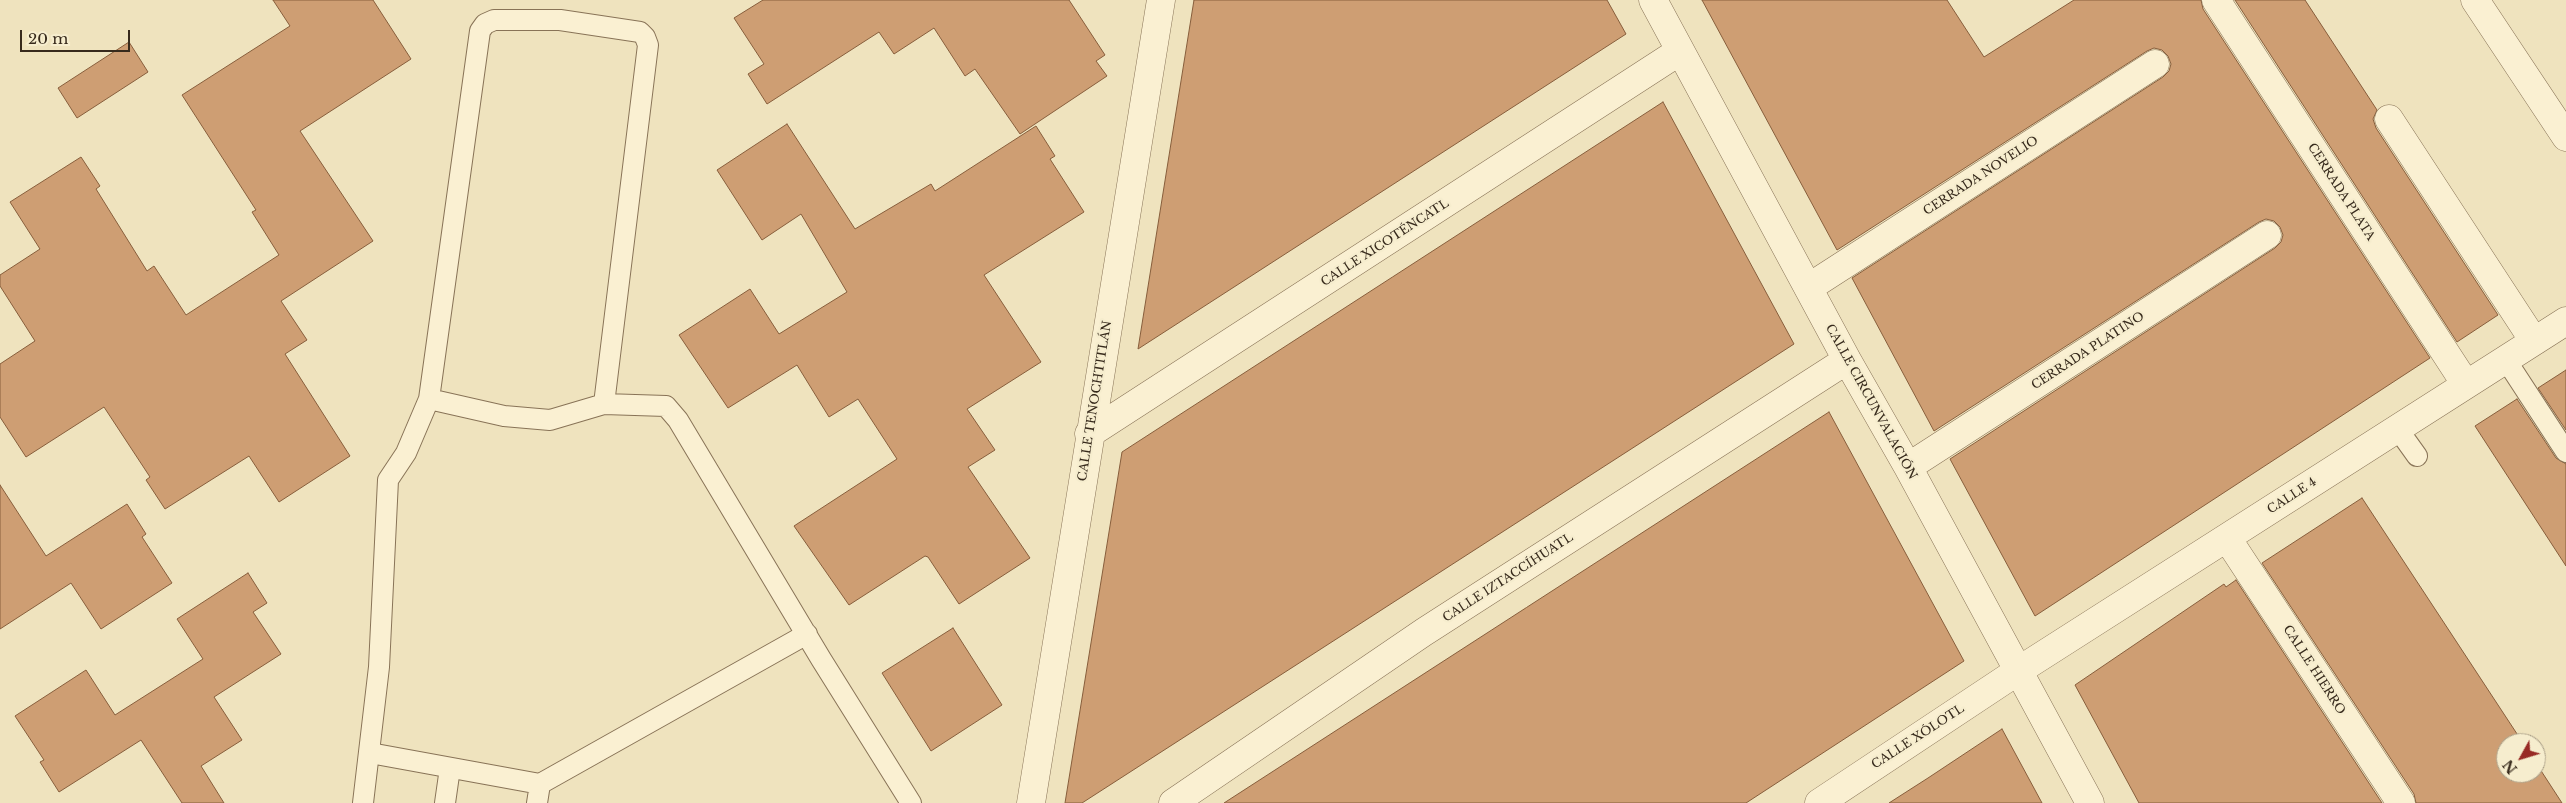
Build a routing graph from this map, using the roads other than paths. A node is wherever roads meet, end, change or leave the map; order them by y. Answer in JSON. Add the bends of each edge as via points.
{"nodes":[{"id":1,"x":1161,"y":0,"type":"edge"},
{"id":2,"x":1653,"y":0,"type":"edge"},
{"id":3,"x":2216,"y":0,"type":"edge"},
{"id":4,"x":2475,"y":0,"type":"edge"},
{"id":5,"x":1680,"y":51,"type":"junction"},
{"id":6,"x":2155,"y":64,"type":"dead end"},
{"id":7,"x":2389,"y":119,"type":"dead end"},
{"id":8,"x":2566,"y":138,"type":"edge"},
{"id":9,"x":2267,"y":235,"type":"dead end"},
{"id":10,"x":1808,"y":288,"type":"junction"},
{"id":11,"x":2566,"y":321,"type":"edge"},
{"id":12,"x":2534,"y":341,"type":"junction"},
{"id":13,"x":1847,"y":360,"type":"junction"},
{"id":14,"x":2506,"y":360,"type":"junction"},
{"id":15,"x":2465,"y":384,"type":"junction"},
{"id":16,"x":430,"y":399,"type":"junction"},
{"id":17,"x":604,"y":404,"type":"junction"},
{"id":18,"x":2397,"y":428,"type":"junction"},
{"id":19,"x":1089,"y":434,"type":"junction"},
{"id":20,"x":2566,"y":452,"type":"edge"},
{"id":21,"x":2417,"y":456,"type":"dead end"},
{"id":22,"x":1908,"y":467,"type":"junction"},
{"id":23,"x":2227,"y":538,"type":"junction"},
{"id":24,"x":807,"y":634,"type":"junction"},
{"id":25,"x":2018,"y":671,"type":"junction"},
{"id":26,"x":370,"y":753,"type":"junction"},
{"id":27,"x":450,"y":768,"type":"junction"},
{"id":28,"x":538,"y":793,"type":"edge"},
{"id":29,"x":363,"y":803,"type":"edge"},
{"id":30,"x":445,"y":803,"type":"edge"},
{"id":31,"x":911,"y":803,"type":"edge"},
{"id":32,"x":1031,"y":803,"type":"edge"},
{"id":33,"x":1173,"y":803,"type":"edge"},
{"id":34,"x":1819,"y":803,"type":"edge"},
{"id":35,"x":2090,"y":803,"type":"edge"},
{"id":36,"x":2401,"y":803,"type":"edge"}],
"edges":[{"from":1,"to":19,"type":"street","name":"CALLE TENOCHTITLÁN"},
{"from":2,"to":5,"type":"street","name":"CALLE CIRCUNVALACIÓN"},
{"from":3,"to":15,"type":"street","name":"CERRADA PLATA"},
{"from":4,"to":8,"type":"street"},
{"from":5,"to":10,"type":"street","name":"CALLE CIRCUNVALACIÓN"},
{"from":5,"to":19,"type":"street","name":"CALLE XICOTÉNCATL"},
{"from":6,"to":10,"type":"street","name":"CERRADA NOVELIO"},
{"from":7,"to":12,"type":"street"},
{"from":9,"to":22,"type":"street","name":"CERRADA PLATINO"},
{"from":10,"to":13,"type":"street","name":"CALLE CIRCUNVALACIÓN"},
{"from":11,"to":12,"type":"street","name":"CALLE 4"},
{"from":12,"to":14,"type":"street","name":"CALLE 4"},
{"from":13,"to":22,"type":"street","name":"CALLE CIRCUNVALACIÓN"},
{"from":13,"to":33,"type":"street","name":"CALLE IZTACCÍHUATL","via":[[1424,632]]},
{"from":14,"to":15,"type":"street","name":"CALLE 4"},
{"from":14,"to":20,"type":"lane"},
{"from":15,"to":18,"type":"street","name":"CALLE 4"},
{"from":16,"to":17,"type":"lane","via":[[504,416],[550,420]]},
{"from":16,"to":17,"type":"lane","via":[[480,31],[494,20],[560,20],[640,32],[648,45]]},
{"from":16,"to":26,"type":"lane","via":[[406,453],[388,480],[379,657]]},
{"from":17,"to":24,"type":"lane","via":[[657,404],[666,406],[673,413]]},
{"from":18,"to":21,"type":"lane"},
{"from":18,"to":23,"type":"street","name":"CALLE 4"},
{"from":19,"to":32,"type":"street","name":"CALLE TENOCHTITLÁN"},
{"from":22,"to":25,"type":"street","name":"CALLE CIRCUNVALACIÓN"},
{"from":23,"to":25,"type":"street","name":"CALLE 4"},
{"from":23,"to":36,"type":"street","name":"CALLE HIERRO"},
{"from":24,"to":28,"type":"lane"},
{"from":24,"to":31,"type":"lane"},
{"from":25,"to":34,"type":"street","name":"CALLE XÓLOTL"},
{"from":25,"to":35,"type":"street","name":"CALLE CIRCUNVALACIÓN"},
{"from":26,"to":27,"type":"lane"},
{"from":26,"to":29,"type":"lane"},
{"from":27,"to":28,"type":"lane"},
{"from":27,"to":30,"type":"lane"}]}
